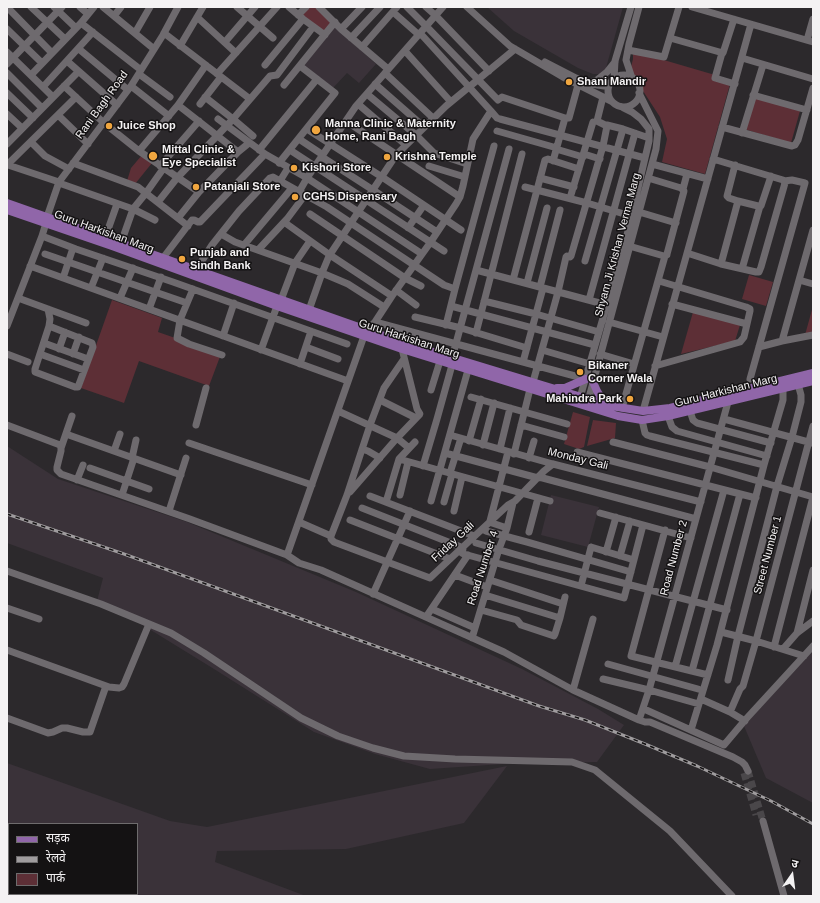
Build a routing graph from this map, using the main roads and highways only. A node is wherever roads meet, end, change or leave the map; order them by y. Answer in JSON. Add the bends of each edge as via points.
{"nodes":[{"id":1,"x":7,"y":203,"type":"edge"},
{"id":2,"x":7,"y":210,"type":"edge"},
{"id":3,"x":46,"y":220,"type":"junction"},
{"id":4,"x":279,"y":303,"type":"junction"},
{"id":5,"x":364,"y":333,"type":"junction"},
{"id":6,"x":452,"y":361,"type":"junction"},
{"id":7,"x":813,"y":373,"type":"edge"},
{"id":8,"x":813,"y":381,"type":"edge"},
{"id":9,"x":531,"y":385,"type":"junction"},
{"id":10,"x":551,"y":388,"type":"junction"},
{"id":11,"x":583,"y":401,"type":"junction"},
{"id":12,"x":611,"y":406,"type":"junction"}],
"edges":[{"from":1,"to":3,"type":"main road","name":"Guru Harkishan Marg"},
{"from":2,"to":3,"type":"main road","name":"Guru Harkishan Marg"},
{"from":3,"to":4,"type":"main road","name":"Guru Harkishan Marg"},
{"from":3,"to":4,"type":"main road","name":"Guru Harkishan Marg","via":[[163,258]]},
{"from":4,"to":5,"type":"main road","name":"Guru Harkishan Marg"},
{"from":4,"to":5,"type":"main road","name":"Guru Harkishan Marg","via":[[309,310]]},
{"from":5,"to":6,"type":"main road","name":"Guru Harkishan Marg","via":[[404,343]]},
{"from":5,"to":6,"type":"main road","name":"Guru Harkishan Marg","via":[[402,349],[440,361]]},
{"from":6,"to":9,"type":"main road","name":"Guru Harkishan Marg"},
{"from":6,"to":9,"type":"main road","name":"Guru Harkishan Marg","via":[[468,370]]},
{"from":7,"to":12,"type":"main road","name":"Guru Harkishan Marg","via":[[670,408],[642,411]]},
{"from":8,"to":11,"type":"main road","name":"Guru Harkishan Marg","via":[[642,420],[618,416]]},
{"from":9,"to":10,"type":"main road","name":"Guru Harkishan Marg"},
{"from":9,"to":11,"type":"main road","name":"Guru Harkishan Marg"},
{"from":10,"to":11,"type":"main road","name":"Guru Harkishan Marg"},
{"from":10,"to":12,"type":"main road","via":[[565,388],[589,380]]},
{"from":11,"to":12,"type":"main road","name":"Guru Harkishan Marg"}]}
